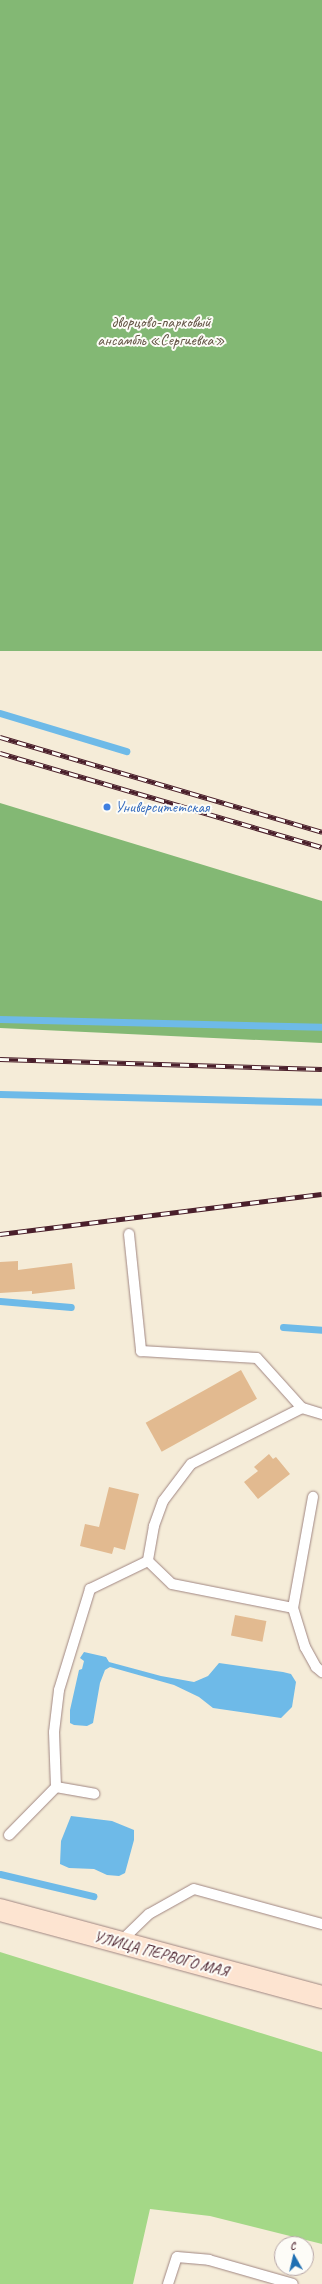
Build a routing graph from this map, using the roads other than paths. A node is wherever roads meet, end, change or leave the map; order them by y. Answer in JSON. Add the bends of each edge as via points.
{"nodes":[{"id":1,"x":129,"y":1234,"type":"dead end"},
{"id":2,"x":302,"y":1408,"type":"junction"},
{"id":3,"x":322,"y":1414,"type":"edge"},
{"id":4,"x":313,"y":1497,"type":"dead end"},
{"id":5,"x":148,"y":1561,"type":"junction"},
{"id":6,"x":293,"y":1608,"type":"junction"},
{"id":7,"x":322,"y":1672,"type":"edge"},
{"id":8,"x":56,"y":1787,"type":"junction"},
{"id":9,"x":94,"y":1794,"type":"dead end"},
{"id":10,"x":9,"y":1835,"type":"dead end"},
{"id":11,"x":0,"y":1910,"type":"edge"},
{"id":12,"x":322,"y":1924,"type":"edge"},
{"id":13,"x":120,"y":1942,"type":"junction"},
{"id":14,"x":322,"y":1997,"type":"edge"},
{"id":15,"x":168,"y":2284,"type":"edge"},
{"id":16,"x":293,"y":2284,"type":"edge"}],
"edges":[{"from":1,"to":2,"type":"lane","via":[[141,1351],[257,1358]]},
{"from":2,"to":3,"type":"lane"},
{"from":2,"to":5,"type":"lane","via":[[191,1464],[163,1501],[154,1526]]},
{"from":4,"to":6,"type":"lane"},
{"from":5,"to":6,"type":"lane","via":[[172,1584]]},
{"from":5,"to":8,"type":"lane","via":[[90,1589],[58,1690],[54,1732]]},
{"from":6,"to":7,"type":"lane","via":[[305,1647],[316,1667]]},
{"from":8,"to":9,"type":"lane"},
{"from":8,"to":10,"type":"lane"},
{"from":11,"to":13,"type":"street","name":"УЛИЦА ПЕРВОГО МАЯ"},
{"from":12,"to":13,"type":"lane","via":[[194,1889],[149,1914]]},
{"from":13,"to":14,"type":"street","name":"УЛИЦА ПЕРВОГО МАЯ"},
{"from":15,"to":16,"type":"lane","via":[[177,2257],[209,2260]]}]}
